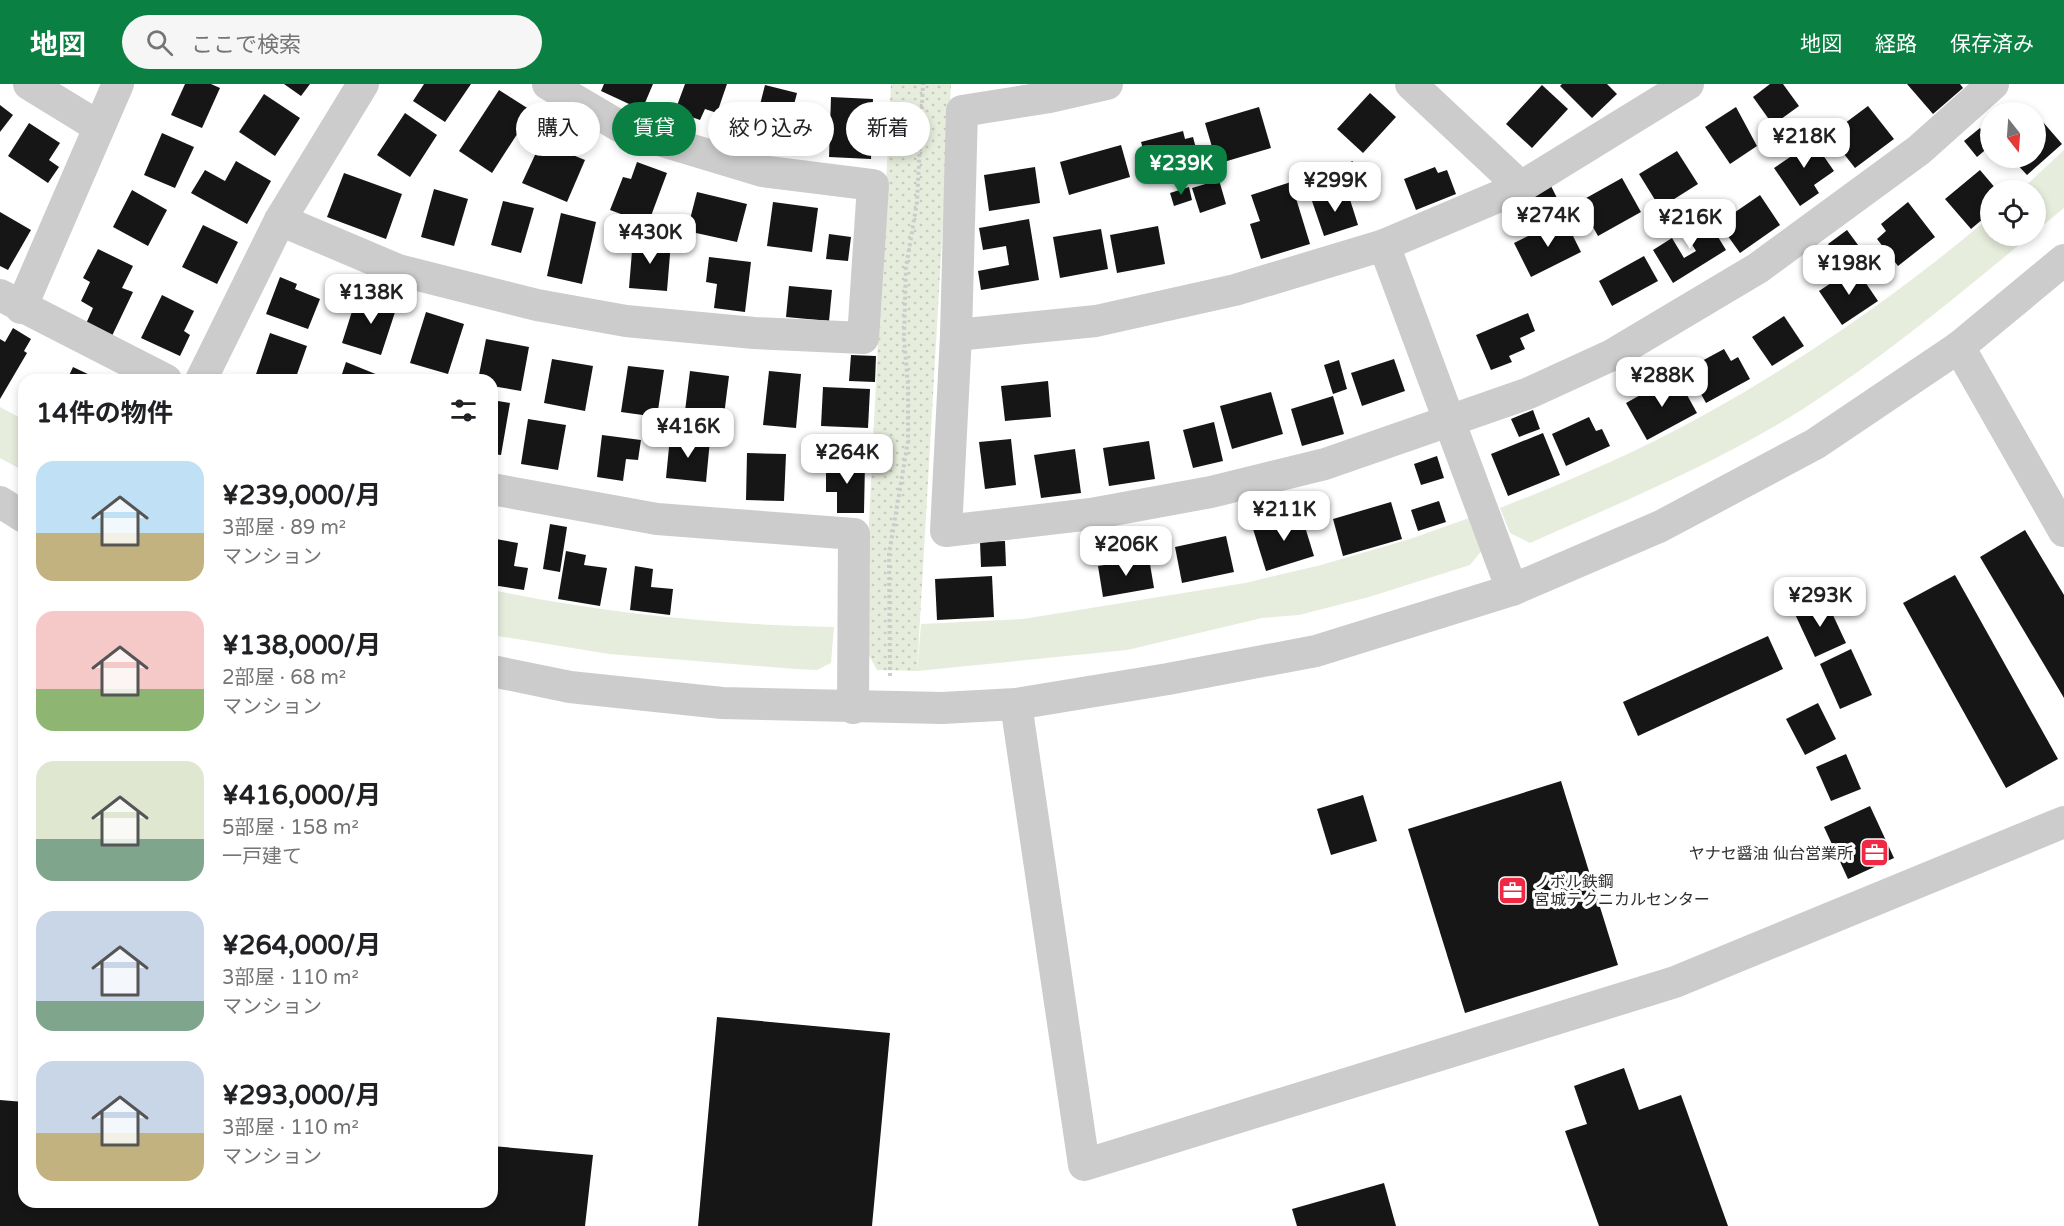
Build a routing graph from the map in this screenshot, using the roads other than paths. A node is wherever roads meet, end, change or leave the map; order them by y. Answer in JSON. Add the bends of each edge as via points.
{"nodes":[{"id":1,"x":29,"y":84,"type":"edge"},
{"id":2,"x":118,"y":84,"type":"edge"},
{"id":3,"x":363,"y":84,"type":"edge"},
{"id":4,"x":548,"y":84,"type":"edge"},
{"id":5,"x":1107,"y":84,"type":"edge"},
{"id":6,"x":1411,"y":84,"type":"edge"},
{"id":7,"x":1993,"y":84,"type":"edge"},
{"id":8,"x":1686,"y":85,"type":"edge"},
{"id":9,"x":99,"y":127,"type":"junction"},
{"id":10,"x":1521,"y":187,"type":"junction"},
{"id":11,"x":280,"y":220,"type":"junction"},
{"id":12,"x":1384,"y":245,"type":"junction"},
{"id":13,"x":2064,"y":260,"type":"edge"},
{"id":14,"x":11,"y":301,"type":"edge"},
{"id":15,"x":956,"y":335,"type":"junction"},
{"id":16,"x":1959,"y":347,"type":"junction"},
{"id":17,"x":154,"y":374,"type":"edge"},
{"id":18,"x":204,"y":374,"type":"edge"},
{"id":19,"x":1451,"y":422,"type":"junction"},
{"id":20,"x":498,"y":490,"type":"edge"},
{"id":21,"x":0,"y":502,"type":"edge"},
{"id":22,"x":18,"y":513,"type":"edge"},
{"id":23,"x":2064,"y":531,"type":"edge"},
{"id":24,"x":1512,"y":590,"type":"junction"},
{"id":25,"x":498,"y":672,"type":"edge"},
{"id":26,"x":1016,"y":704,"type":"junction"},
{"id":27,"x":853,"y":708,"type":"junction"},
{"id":28,"x":2064,"y":822,"type":"edge"}],
"edges":[{"from":1,"to":9,"type":"street"},
{"from":2,"to":9,"type":"street"},
{"from":3,"to":11,"type":"street"},
{"from":4,"to":11,"type":"street","via":[[626,129],[762,171],[873,185],[863,338],[638,322],[537,305],[398,270]]},
{"from":5,"to":15,"type":"street","via":[[962,111]]},
{"from":6,"to":10,"type":"street"},
{"from":7,"to":19,"type":"street","via":[[1919,150],[1758,268],[1612,355],[1529,393]]},
{"from":8,"to":10,"type":"street"},
{"from":9,"to":14,"type":"street"},
{"from":10,"to":12,"type":"street"},
{"from":11,"to":18,"type":"street"},
{"from":12,"to":15,"type":"street","via":[[1234,290],[1096,321]]},
{"from":12,"to":19,"type":"street"},
{"from":13,"to":16,"type":"street"},
{"from":14,"to":17,"type":"street"},
{"from":15,"to":19,"type":"street","via":[[946,531],[1091,514],[1211,492],[1325,464]]},
{"from":16,"to":23,"type":"street"},
{"from":16,"to":24,"type":"street","via":[[1815,444],[1661,526]]},
{"from":19,"to":24,"type":"street"},
{"from":20,"to":27,"type":"street","via":[[657,519],[854,534]]},
{"from":21,"to":22,"type":"street"},
{"from":24,"to":26,"type":"street","via":[[1316,651]]},
{"from":25,"to":27,"type":"street","via":[[570,687],[722,704]]},
{"from":26,"to":27,"type":"street"},
{"from":26,"to":28,"type":"street","via":[[1084,1165],[1675,982]]}]}
